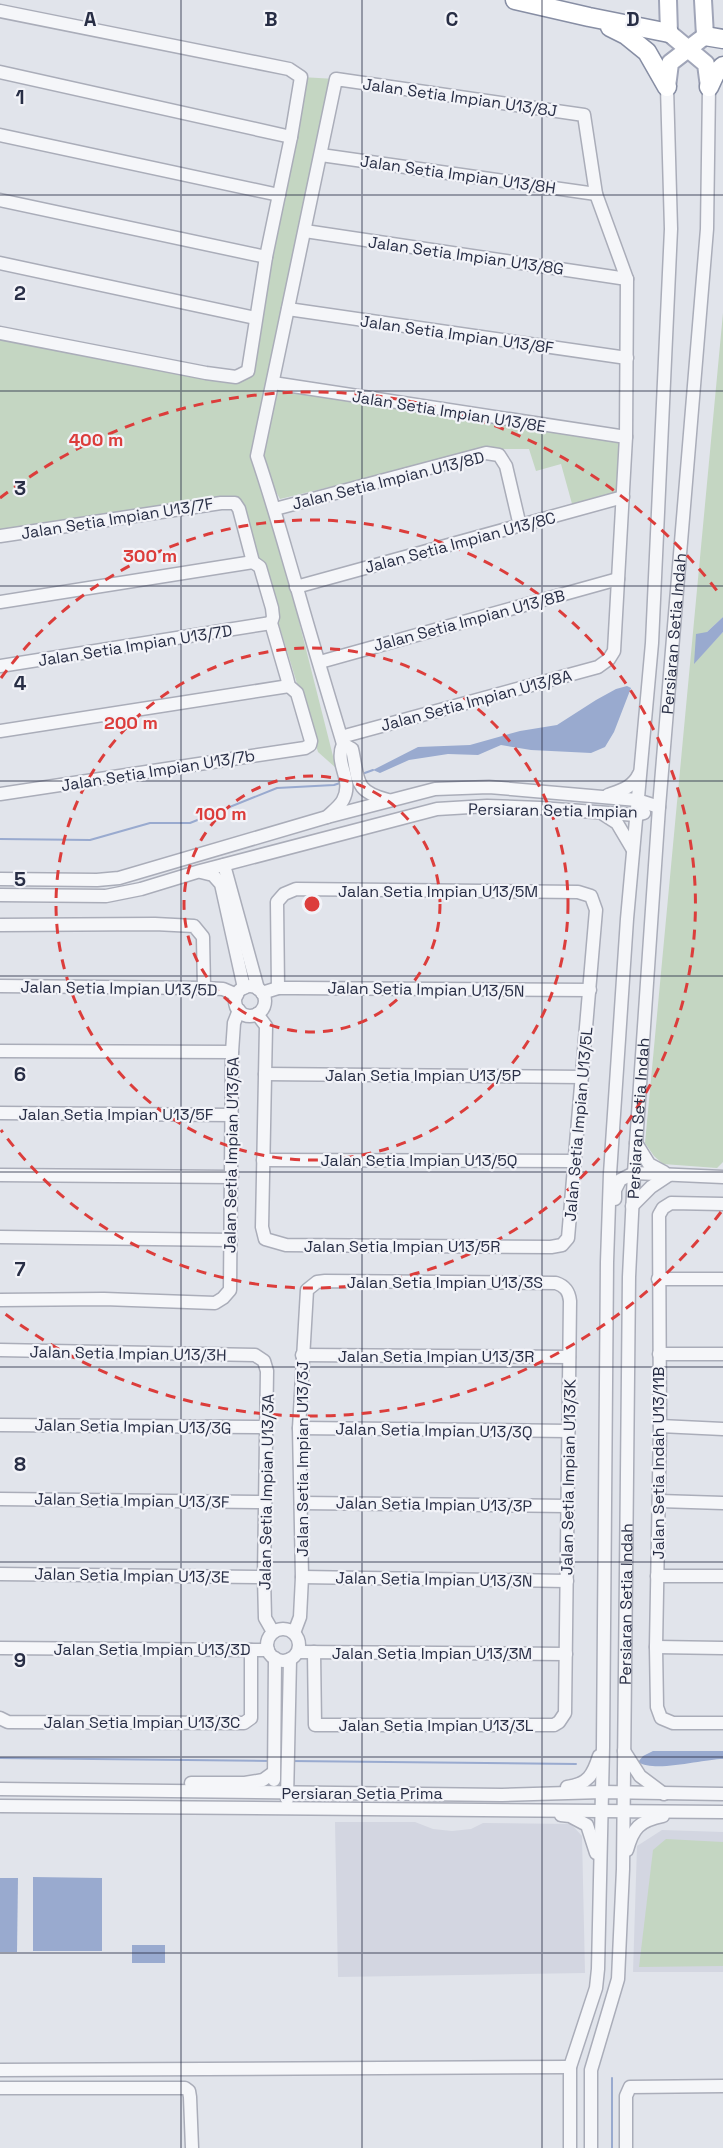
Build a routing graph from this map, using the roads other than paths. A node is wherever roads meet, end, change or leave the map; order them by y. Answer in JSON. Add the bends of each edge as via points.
{"nodes":[{"id":1,"x":515,"y":0,"type":"edge"},
{"id":2,"x":668,"y":0,"type":"edge"},
{"id":3,"x":703,"y":0,"type":"edge"},
{"id":4,"x":0,"y":11,"type":"edge"},
{"id":5,"x":589,"y":17,"type":"junction"},
{"id":6,"x":669,"y":33,"type":"junction"},
{"id":7,"x":705,"y":36,"type":"junction"},
{"id":8,"x":723,"y":39,"type":"edge"},
{"id":9,"x":687,"y":49,"type":"junction"},
{"id":10,"x":723,"y":66,"type":"edge"},
{"id":11,"x":0,"y":72,"type":"edge"},
{"id":12,"x":668,"y":87,"type":"junction"},
{"id":13,"x":709,"y":87,"type":"junction"},
{"id":14,"x":0,"y":135,"type":"edge"},
{"id":15,"x":291,"y":137,"type":"junction"},
{"id":16,"x":321,"y":155,"type":"junction"},
{"id":17,"x":596,"y":194,"type":"junction"},
{"id":18,"x":279,"y":195,"type":"junction"},
{"id":19,"x":0,"y":200,"type":"edge"},
{"id":20,"x":304,"y":231,"type":"junction"},
{"id":21,"x":266,"y":257,"type":"junction"},
{"id":22,"x":0,"y":263,"type":"edge"},
{"id":23,"x":627,"y":279,"type":"junction"},
{"id":24,"x":288,"y":309,"type":"junction"},
{"id":25,"x":255,"y":318,"type":"junction"},
{"id":26,"x":0,"y":333,"type":"edge"},
{"id":27,"x":627,"y":358,"type":"junction"},
{"id":28,"x":273,"y":383,"type":"junction"},
{"id":29,"x":626,"y":437,"type":"junction"},
{"id":30,"x":623,"y":497,"type":"junction"},
{"id":31,"x":275,"y":509,"type":"junction"},
{"id":32,"x":520,"y":526,"type":"junction"},
{"id":33,"x":0,"y":536,"type":"edge"},
{"id":34,"x":252,"y":562,"type":"junction"},
{"id":35,"x":618,"y":579,"type":"junction"},
{"id":36,"x":296,"y":587,"type":"junction"},
{"id":37,"x":0,"y":602,"type":"edge"},
{"id":38,"x":271,"y":623,"type":"junction"},
{"id":39,"x":320,"y":662,"type":"junction"},
{"id":40,"x":0,"y":666,"type":"edge"},
{"id":41,"x":289,"y":686,"type":"junction"},
{"id":42,"x":0,"y":731,"type":"edge"},
{"id":43,"x":342,"y":741,"type":"junction"},
{"id":44,"x":640,"y":772,"type":"junction"},
{"id":45,"x":354,"y":788,"type":"junction"},
{"id":46,"x":0,"y":794,"type":"edge"},
{"id":47,"x":601,"y":797,"type":"junction"},
{"id":48,"x":390,"y":800,"type":"junction"},
{"id":49,"x":638,"y":800,"type":"junction"},
{"id":50,"x":659,"y":807,"type":"junction"},
{"id":51,"x":601,"y":812,"type":"junction"},
{"id":52,"x":636,"y":815,"type":"junction"},
{"id":53,"x":327,"y":817,"type":"junction"},
{"id":54,"x":633,"y":851,"type":"junction"},
{"id":55,"x":245,"y":859,"type":"junction"},
{"id":56,"x":225,"y":865,"type":"junction"},
{"id":57,"x":200,"y":871,"type":"junction"},
{"id":58,"x":142,"y":873,"type":"junction"},
{"id":59,"x":0,"y":879,"type":"edge"},
{"id":60,"x":230,"y":885,"type":"junction"},
{"id":61,"x":0,"y":888,"type":"edge"},
{"id":62,"x":0,"y":895,"type":"edge"},
{"id":63,"x":62,"y":896,"type":"junction"},
{"id":64,"x":234,"y":921,"type":"junction"},
{"id":65,"x":0,"y":925,"type":"edge"},
{"id":66,"x":0,"y":986,"type":"edge"},
{"id":67,"x":204,"y":988,"type":"junction"},
{"id":68,"x":278,"y":988,"type":"junction"},
{"id":69,"x":590,"y":990,"type":"junction"},
{"id":70,"x":240,"y":991,"type":"junction"},
{"id":71,"x":260,"y":991,"type":"junction"},
{"id":72,"x":238,"y":1010,"type":"junction"},
{"id":73,"x":257,"y":1014,"type":"junction"},
{"id":74,"x":0,"y":1051,"type":"edge"},
{"id":75,"x":232,"y":1052,"type":"junction"},
{"id":76,"x":265,"y":1074,"type":"junction"},
{"id":77,"x":582,"y":1077,"type":"junction"},
{"id":78,"x":0,"y":1113,"type":"edge"},
{"id":79,"x":232,"y":1115,"type":"junction"},
{"id":80,"x":636,"y":1143,"type":"junction"},
{"id":81,"x":263,"y":1160,"type":"junction"},
{"id":82,"x":575,"y":1161,"type":"junction"},
{"id":83,"x":634,"y":1173,"type":"junction"},
{"id":84,"x":0,"y":1175,"type":"edge"},
{"id":85,"x":670,"y":1175,"type":"junction"},
{"id":86,"x":232,"y":1177,"type":"junction"},
{"id":87,"x":723,"y":1177,"type":"edge"},
{"id":88,"x":723,"y":1204,"type":"edge"},
{"id":89,"x":632,"y":1206,"type":"junction"},
{"id":90,"x":0,"y":1237,"type":"edge"},
{"id":91,"x":231,"y":1240,"type":"junction"},
{"id":92,"x":551,"y":1247,"type":"joint"},
{"id":93,"x":607,"y":1262,"type":"junction"},
{"id":94,"x":658,"y":1279,"type":"junction"},
{"id":95,"x":723,"y":1280,"type":"edge"},
{"id":96,"x":311,"y":1285,"type":"joint"},
{"id":97,"x":0,"y":1300,"type":"edge"},
{"id":98,"x":570,"y":1301,"type":"joint"},
{"id":99,"x":0,"y":1350,"type":"edge"},
{"id":100,"x":659,"y":1354,"type":"junction"},
{"id":101,"x":723,"y":1354,"type":"edge"},
{"id":102,"x":255,"y":1355,"type":"joint"},
{"id":103,"x":302,"y":1355,"type":"junction"},
{"id":104,"x":569,"y":1357,"type":"junction"},
{"id":105,"x":0,"y":1425,"type":"edge"},
{"id":106,"x":660,"y":1426,"type":"junction"},
{"id":107,"x":266,"y":1427,"type":"junction"},
{"id":108,"x":299,"y":1428,"type":"junction"},
{"id":109,"x":723,"y":1428,"type":"edge"},
{"id":110,"x":568,"y":1431,"type":"junction"},
{"id":111,"x":0,"y":1499,"type":"edge"},
{"id":112,"x":659,"y":1501,"type":"junction"},
{"id":113,"x":265,"y":1502,"type":"junction"},
{"id":114,"x":301,"y":1503,"type":"junction"},
{"id":115,"x":723,"y":1503,"type":"edge"},
{"id":116,"x":567,"y":1506,"type":"junction"},
{"id":117,"x":0,"y":1574,"type":"edge"},
{"id":118,"x":657,"y":1576,"type":"junction"},
{"id":119,"x":723,"y":1576,"type":"edge"},
{"id":120,"x":264,"y":1577,"type":"junction"},
{"id":121,"x":302,"y":1577,"type":"junction"},
{"id":122,"x":567,"y":1581,"type":"junction"},
{"id":123,"x":273,"y":1632,"type":"junction"},
{"id":124,"x":294,"y":1633,"type":"junction"},
{"id":125,"x":656,"y":1647,"type":"junction"},
{"id":126,"x":0,"y":1648,"type":"edge"},
{"id":127,"x":723,"y":1648,"type":"edge"},
{"id":128,"x":251,"y":1650,"type":"junction"},
{"id":129,"x":314,"y":1652,"type":"junction"},
{"id":130,"x":272,"y":1654,"type":"junction"},
{"id":131,"x":566,"y":1654,"type":"junction"},
{"id":132,"x":294,"y":1655,"type":"junction"},
{"id":133,"x":0,"y":1718,"type":"edge"},
{"id":134,"x":723,"y":1723,"type":"edge"},
{"id":135,"x":603,"y":1747,"type":"junction"},
{"id":136,"x":624,"y":1750,"type":"junction"},
{"id":137,"x":274,"y":1772,"type":"junction"},
{"id":138,"x":288,"y":1772,"type":"junction"},
{"id":139,"x":0,"y":1789,"type":"edge"},
{"id":140,"x":100,"y":1790,"type":"junction"},
{"id":141,"x":274,"y":1792,"type":"junction"},
{"id":142,"x":288,"y":1792,"type":"junction"},
{"id":143,"x":385,"y":1792,"type":"junction"},
{"id":144,"x":602,"y":1792,"type":"junction"},
{"id":145,"x":623,"y":1793,"type":"junction"},
{"id":146,"x":664,"y":1794,"type":"junction"},
{"id":147,"x":723,"y":1794,"type":"edge"},
{"id":148,"x":502,"y":1795,"type":"junction"},
{"id":149,"x":0,"y":1806,"type":"edge"},
{"id":150,"x":274,"y":1808,"type":"junction"},
{"id":151,"x":287,"y":1808,"type":"junction"},
{"id":152,"x":601,"y":1810,"type":"junction"},
{"id":153,"x":536,"y":1811,"type":"junction"},
{"id":154,"x":623,"y":1811,"type":"junction"},
{"id":155,"x":690,"y":1811,"type":"junction"},
{"id":156,"x":723,"y":1812,"type":"edge"},
{"id":157,"x":599,"y":1863,"type":"junction"},
{"id":158,"x":623,"y":1869,"type":"junction"},
{"id":159,"x":570,"y":2067,"type":"junction"},
{"id":160,"x":0,"y":2070,"type":"edge"},
{"id":161,"x":723,"y":2086,"type":"edge"},
{"id":162,"x":0,"y":2088,"type":"edge"},
{"id":163,"x":192,"y":2148,"type":"edge"},
{"id":164,"x":570,"y":2148,"type":"edge"},
{"id":165,"x":591,"y":2148,"type":"edge"},
{"id":166,"x":626,"y":2148,"type":"edge"}],
"edges":[{"from":1,"to":5,"type":"highway"},
{"from":2,"to":6,"type":"main road"},
{"from":3,"to":7,"type":"main road"},
{"from":4,"to":15,"type":"street","via":[[289,69],[301,77]]},
{"from":5,"to":6,"type":"highway"},
{"from":5,"to":12,"type":"highway","via":[[626,35],[647,52]]},
{"from":6,"to":9,"type":"main road"},
{"from":7,"to":8,"type":"highway"},
{"from":7,"to":9,"type":"main road"},
{"from":9,"to":12,"type":"main road","via":[[670,63]]},
{"from":9,"to":13,"type":"main road","via":[[706,64]]},
{"from":10,"to":13,"type":"highway"},
{"from":11,"to":15,"type":"street"},
{"from":12,"to":44,"type":"street","name":"Persiaran Setia Indah","via":[[671,229],[652,643]]},
{"from":13,"to":50,"type":"street","name":"Persiaran Setia Indah","via":[[707,229]]},
{"from":14,"to":18,"type":"street"},
{"from":15,"to":18,"type":"street"},
{"from":16,"to":17,"type":"street","name":"Jalan Setia Impian U13/8H"},
{"from":16,"to":17,"type":"street","name":"Jalan Setia Impian U13/8J","via":[[336,79],[584,115]]},
{"from":16,"to":20,"type":"street"},
{"from":17,"to":23,"type":"street"},
{"from":18,"to":21,"type":"street"},
{"from":19,"to":21,"type":"street"},
{"from":20,"to":23,"type":"street","name":"Jalan Setia Impian U13/8G"},
{"from":20,"to":24,"type":"street"},
{"from":21,"to":25,"type":"street"},
{"from":22,"to":25,"type":"street"},
{"from":23,"to":27,"type":"street"},
{"from":24,"to":27,"type":"street","name":"Jalan Setia Impian U13/8F"},
{"from":24,"to":28,"type":"street"},
{"from":25,"to":26,"type":"street","via":[[248,371],[236,377]]},
{"from":27,"to":29,"type":"street"},
{"from":28,"to":29,"type":"street","name":"Jalan Setia Impian U13/8E"},
{"from":28,"to":31,"type":"street","via":[[257,456]]},
{"from":29,"to":30,"type":"street"},
{"from":30,"to":32,"type":"street","name":"Jalan Setia Impian U13/8C"},
{"from":30,"to":35,"type":"street"},
{"from":31,"to":32,"type":"street","name":"Jalan Setia Impian U13/8D","via":[[486,453],[499,455],[506,466]]},
{"from":31,"to":36,"type":"street"},
{"from":32,"to":36,"type":"street","name":"Jalan Setia Impian U13/8C"},
{"from":33,"to":34,"type":"street","name":"Jalan Setia Impian U13/7F","via":[[220,502],[235,503]]},
{"from":34,"to":37,"type":"street"},
{"from":34,"to":38,"type":"street","via":[[260,567],[272,608]]},
{"from":35,"to":39,"type":"street","name":"Jalan Setia Impian U13/8B"},
{"from":35,"to":43,"type":"street","name":"Jalan Setia Impian U13/8A","via":[[614,651],[598,667]]},
{"from":36,"to":39,"type":"street"},
{"from":38,"to":40,"type":"street","name":"Jalan Setia Impian U13/7D"},
{"from":38,"to":41,"type":"street"},
{"from":39,"to":43,"type":"street"},
{"from":41,"to":42,"type":"street"},
{"from":41,"to":46,"type":"street","name":"Jalan Setia Impian U13/7b","via":[[297,693],[311,741],[304,748]]},
{"from":43,"to":45,"type":"street","via":[[339,753],[348,763]]},
{"from":44,"to":47,"type":"street","via":[[625,789]]},
{"from":44,"to":49,"type":"street","name":"Persiaran Setia Indah"},
{"from":45,"to":48,"type":"street"},
{"from":45,"to":53,"type":"street"},
{"from":47,"to":48,"type":"street","name":"Persiaran Setia Impian","via":[[489,787],[435,789]]},
{"from":47,"to":49,"type":"street","name":"Persiaran Setia Impian"},
{"from":48,"to":53,"type":"street","name":"Persiaran Setia Impian"},
{"from":49,"to":50,"type":"street","name":"Persiaran Setia Impian"},
{"from":49,"to":52,"type":"street","name":"Persiaran Setia Indah"},
{"from":50,"to":52,"type":"street","name":"Persiaran Setia Impian"},
{"from":50,"to":80,"type":"street","name":"Persiaran Setia Indah"},
{"from":51,"to":52,"type":"street","name":"Persiaran Setia Impian"},
{"from":51,"to":54,"type":"street","via":[[617,823]]},
{"from":51,"to":55,"type":"street","name":"Persiaran Setia Impian","via":[[487,806],[437,809]]},
{"from":52,"to":54,"type":"street","name":"Persiaran Setia Indah"},
{"from":53,"to":58,"type":"street","name":"Persiaran Setia Impian"},
{"from":54,"to":93,"type":"street","name":"Persiaran Setia Indah"},
{"from":55,"to":56,"type":"street","name":"Persiaran Setia Impian"},
{"from":55,"to":60,"type":"street","via":[[231,868]]},
{"from":56,"to":57,"type":"street","name":"Persiaran Setia Impian"},
{"from":56,"to":58,"type":"street","via":[[211,858]]},
{"from":56,"to":60,"type":"street"},
{"from":57,"to":63,"type":"street","name":"Persiaran Setia Impian","via":[[106,896]]},
{"from":57,"to":64,"type":"street","via":[[213,875],[221,884]]},
{"from":58,"to":59,"type":"street","name":"Persiaran Setia Impian","via":[[97,880]]},
{"from":60,"to":64,"type":"street"},
{"from":61,"to":63,"type":"street","via":[[42,888]]},
{"from":62,"to":63,"type":"street","name":"Persiaran Setia Impian"},
{"from":64,"to":70,"type":"street"},
{"from":64,"to":71,"type":"street"},
{"from":65,"to":67,"type":"street","via":[[194,926],[203,937]]},
{"from":66,"to":67,"type":"street","name":"Jalan Setia Impian U13/5D"},
{"from":67,"to":70,"type":"street","name":"Jalan Setia Impian U13/5D"},
{"from":68,"to":69,"type":"street","name":"Jalan Setia Impian U13/5N"},
{"from":68,"to":69,"type":"street","name":"Jalan Setia Impian U13/5M","via":[[277,902],[296,889],[585,892],[597,910]]},
{"from":68,"to":71,"type":"street","name":"Jalan Setia Impian U13/5N"},
{"from":69,"to":77,"type":"street","name":"Jalan Setia Impian U13/5L"},
{"from":70,"to":71,"type":"street","via":[[254,987]]},
{"from":70,"to":72,"type":"street"},
{"from":71,"to":73,"type":"street","via":[[265,1002]]},
{"from":72,"to":73,"type":"street","via":[[247,1015]]},
{"from":72,"to":75,"type":"street","name":"Jalan Setia Impian U13/5A"},
{"from":73,"to":76,"type":"street","via":[[266,1026]]},
{"from":74,"to":75,"type":"street"},
{"from":75,"to":79,"type":"street","name":"Jalan Setia Impian U13/5A"},
{"from":76,"to":77,"type":"street","name":"Jalan Setia Impian U13/5P"},
{"from":76,"to":81,"type":"street"},
{"from":77,"to":82,"type":"street","name":"Jalan Setia Impian U13/5L"},
{"from":78,"to":79,"type":"street","name":"Jalan Setia Impian U13/5F"},
{"from":79,"to":86,"type":"street","name":"Jalan Setia Impian U13/5A"},
{"from":80,"to":83,"type":"street","name":"Persiaran Setia Indah"},
{"from":80,"to":85,"type":"street","via":[[649,1164]]},
{"from":81,"to":82,"type":"street","name":"Jalan Setia Impian U13/5Q"},
{"from":81,"to":92,"type":"street","name":"Jalan Setia Impian U13/5R","via":[[265,1239],[285,1245]]},
{"from":82,"to":92,"type":"street","name":"Jalan Setia Impian U13/5L","via":[[568,1238],[562,1245]]},
{"from":83,"to":85,"type":"street"},
{"from":83,"to":89,"type":"street","name":"Persiaran Setia Indah"},
{"from":83,"to":93,"type":"street","via":[[620,1180],[615,1190],[614,1247]]},
{"from":84,"to":86,"type":"street"},
{"from":85,"to":87,"type":"street"},
{"from":85,"to":89,"type":"street"},
{"from":86,"to":91,"type":"street","name":"Jalan Setia Impian U13/5A"},
{"from":88,"to":94,"type":"street","name":"Jalan Setia Indah U13/11B","via":[[671,1203],[663,1208],[659,1215]]},
{"from":89,"to":136,"type":"street","name":"Persiaran Setia Indah"},
{"from":90,"to":91,"type":"street"},
{"from":91,"to":97,"type":"street","name":"Jalan Setia Impian U13/5A","via":[[230,1290],[215,1303]]},
{"from":93,"to":135,"type":"street","name":"Persiaran Setia Indah"},
{"from":94,"to":95,"type":"street"},
{"from":94,"to":100,"type":"street","name":"Jalan Setia Indah U13/11B"},
{"from":96,"to":98,"type":"street","name":"Jalan Setia Impian U13/3S","via":[[325,1281],[555,1283],[567,1290]]},
{"from":96,"to":103,"type":"street","name":"Jalan Setia Impian U13/3J","via":[[305,1296]]},
{"from":98,"to":104,"type":"street","name":"Jalan Setia Impian U13/3K"},
{"from":99,"to":102,"type":"street","name":"Jalan Setia Impian U13/3H"},
{"from":100,"to":101,"type":"street"},
{"from":100,"to":106,"type":"street","name":"Jalan Setia Indah U13/11B"},
{"from":102,"to":107,"type":"street","name":"Jalan Setia Impian U13/3A","via":[[264,1361],[267,1371]]},
{"from":103,"to":104,"type":"street","name":"Jalan Setia Impian U13/3R"},
{"from":103,"to":108,"type":"street","name":"Jalan Setia Impian U13/3J"},
{"from":104,"to":110,"type":"street","name":"Jalan Setia Impian U13/3K"},
{"from":105,"to":107,"type":"street","name":"Jalan Setia Impian U13/3G"},
{"from":106,"to":109,"type":"street"},
{"from":106,"to":112,"type":"street","name":"Jalan Setia Indah U13/11B"},
{"from":107,"to":113,"type":"street","name":"Jalan Setia Impian U13/3A"},
{"from":108,"to":110,"type":"street","name":"Jalan Setia Impian U13/3Q"},
{"from":108,"to":114,"type":"street","name":"Jalan Setia Impian U13/3J"},
{"from":110,"to":116,"type":"street","name":"Jalan Setia Impian U13/3K"},
{"from":111,"to":113,"type":"street","name":"Jalan Setia Impian U13/3F"},
{"from":112,"to":115,"type":"street"},
{"from":112,"to":118,"type":"street","name":"Jalan Setia Indah U13/11B"},
{"from":113,"to":120,"type":"street","name":"Jalan Setia Impian U13/3A"},
{"from":114,"to":116,"type":"street","name":"Jalan Setia Impian U13/3P"},
{"from":114,"to":121,"type":"street","name":"Jalan Setia Impian U13/3J"},
{"from":116,"to":122,"type":"street","name":"Jalan Setia Impian U13/3K"},
{"from":117,"to":120,"type":"street","name":"Jalan Setia Impian U13/3E"},
{"from":118,"to":119,"type":"street"},
{"from":118,"to":125,"type":"street","name":"Jalan Setia Indah U13/11B"},
{"from":120,"to":123,"type":"street","name":"Jalan Setia Impian U13/3A","via":[[266,1618]]},
{"from":121,"to":122,"type":"street","name":"Jalan Setia Impian U13/3N"},
{"from":121,"to":124,"type":"street","name":"Jalan Setia Impian U13/3J","via":[[300,1617]]},
{"from":122,"to":131,"type":"street","name":"Jalan Setia Impian U13/3K"},
{"from":123,"to":124,"type":"street","via":[[280,1629]]},
{"from":123,"to":130,"type":"street","via":[[268,1640]]},
{"from":124,"to":132,"type":"street","via":[[299,1642]]},
{"from":125,"to":127,"type":"street"},
{"from":125,"to":134,"type":"street","name":"Jalan Setia Indah U13/11B","via":[[657,1707],[661,1718],[673,1722]]},
{"from":126,"to":128,"type":"street","name":"Jalan Setia Impian U13/3D"},
{"from":128,"to":130,"type":"street","name":"Jalan Setia Impian U13/3D"},
{"from":128,"to":133,"type":"street","name":"Jalan Setia Impian U13/3C","via":[[248,1722],[8,1722]]},
{"from":129,"to":131,"type":"street","name":"Jalan Setia Impian U13/3M"},
{"from":129,"to":131,"type":"street","name":"Jalan Setia Impian U13/3L","via":[[315,1725],[554,1725],[565,1713]]},
{"from":129,"to":132,"type":"street","name":"Jalan Setia Impian U13/3M"},
{"from":130,"to":132,"type":"street","via":[[282,1660]]},
{"from":130,"to":137,"type":"street"},
{"from":132,"to":138,"type":"street"},
{"from":135,"to":144,"type":"street","name":"Persiaran Setia Indah"},
{"from":135,"to":148,"type":"street","via":[[593,1774],[579,1785]]},
{"from":136,"to":145,"type":"street","name":"Persiaran Setia Indah"},
{"from":136,"to":146,"type":"street","via":[[640,1776]]},
{"from":137,"to":140,"type":"street","via":[[263,1780],[245,1783],[123,1783]]},
{"from":137,"to":141,"type":"street"},
{"from":138,"to":142,"type":"street"},
{"from":138,"to":143,"type":"street","via":[[300,1784],[361,1785]]},
{"from":139,"to":140,"type":"street","name":"Persiaran Setia Prima"},
{"from":140,"to":141,"type":"street","name":"Persiaran Setia Prima"},
{"from":141,"to":142,"type":"street","name":"Persiaran Setia Prima"},
{"from":141,"to":150,"type":"street"},
{"from":142,"to":143,"type":"street","name":"Persiaran Setia Prima"},
{"from":142,"to":151,"type":"street"},
{"from":143,"to":148,"type":"street","name":"Persiaran Setia Prima"},
{"from":144,"to":145,"type":"street","name":"Persiaran Setia Prima"},
{"from":144,"to":148,"type":"street","name":"Persiaran Setia Prima"},
{"from":144,"to":152,"type":"street","name":"Persiaran Setia Indah"},
{"from":145,"to":146,"type":"street","name":"Persiaran Setia Prima"},
{"from":145,"to":154,"type":"street","name":"Persiaran Setia Indah"},
{"from":146,"to":147,"type":"street","name":"Persiaran Setia Prima"},
{"from":149,"to":150,"type":"street","name":"Persiaran Setia Prima"},
{"from":150,"to":151,"type":"street","name":"Persiaran Setia Prima"},
{"from":151,"to":153,"type":"street","name":"Persiaran Setia Prima"},
{"from":152,"to":153,"type":"street","name":"Persiaran Setia Prima"},
{"from":152,"to":154,"type":"street","name":"Persiaran Setia Prima"},
{"from":152,"to":157,"type":"street","name":"Persiaran Setia Indah"},
{"from":153,"to":157,"type":"street","via":[[570,1816],[587,1825]]},
{"from":154,"to":155,"type":"street","name":"Persiaran Setia Prima"},
{"from":154,"to":158,"type":"street","name":"Persiaran Setia Indah"},
{"from":155,"to":156,"type":"street","name":"Persiaran Setia Prima"},
{"from":155,"to":158,"type":"street","via":[[646,1820],[632,1833]]},
{"from":157,"to":159,"type":"street","name":"Persiaran Setia Indah","via":[[596,1988]]},
{"from":158,"to":165,"type":"street","name":"Persiaran Setia Indah","via":[[618,1986],[591,2070]]},
{"from":159,"to":160,"type":"street"},
{"from":159,"to":164,"type":"street","name":"Persiaran Setia Indah"},
{"from":161,"to":166,"type":"street","via":[[633,2085],[626,2096]]},
{"from":162,"to":163,"type":"street","via":[[185,2088],[190,2097]]}]}
